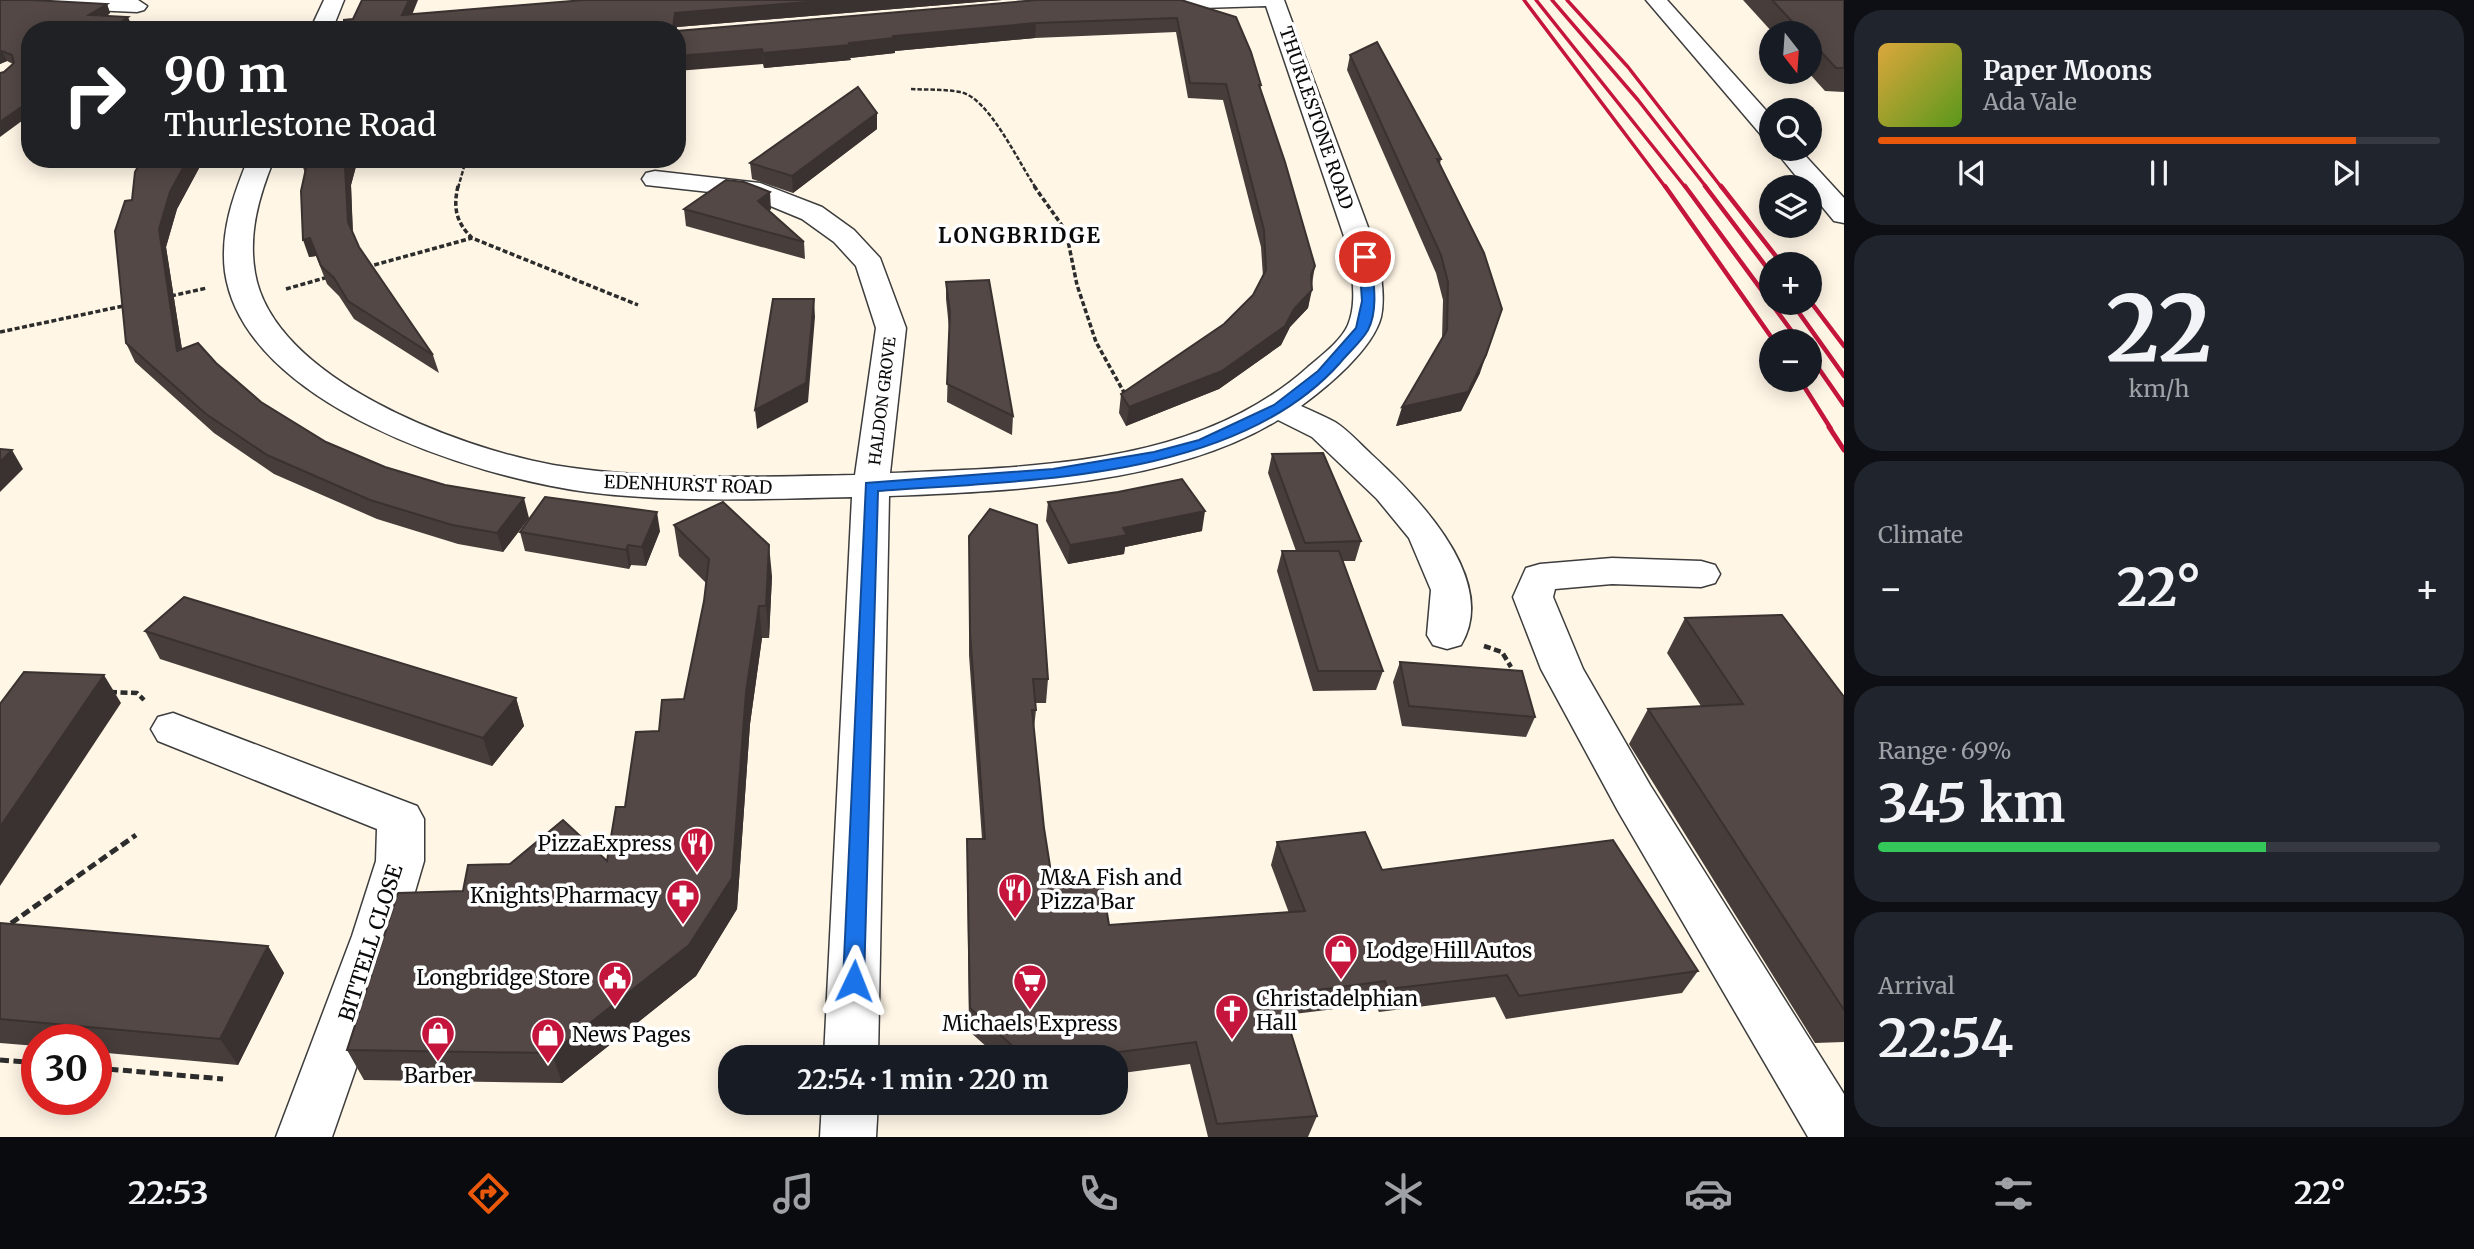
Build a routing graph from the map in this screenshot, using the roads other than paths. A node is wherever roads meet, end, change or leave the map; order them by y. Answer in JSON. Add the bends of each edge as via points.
{"nodes":[{"id":1,"x":334,"y":0,"type":"edge"},
{"id":2,"x":1274,"y":0,"type":"edge"},
{"id":3,"x":1656,"y":0,"type":"edge"},
{"id":4,"x":0,"y":1,"type":"edge"},
{"id":5,"x":1116,"y":4,"type":"edge"},
{"id":6,"x":135,"y":8,"type":"edge"},
{"id":7,"x":325,"y":21,"type":"edge"},
{"id":8,"x":1759,"y":117,"type":"edge"},
{"id":9,"x":1797,"y":161,"type":"edge"},
{"id":10,"x":258,"y":168,"type":"edge"},
{"id":11,"x":655,"y":179,"type":"dead end"},
{"id":12,"x":1844,"y":215,"type":"edge"},
{"id":13,"x":1279,"y":408,"type":"junction"},
{"id":14,"x":871,"y":486,"type":"junction"},
{"id":15,"x":1701,"y":574,"type":"dead end"},
{"id":16,"x":1447,"y":635,"type":"dead end"},
{"id":17,"x":173,"y":729,"type":"road end"},
{"id":18,"x":851,"y":1045,"type":"edge"},
{"id":19,"x":849,"y":1115,"type":"edge"},
{"id":20,"x":304,"y":1137,"type":"edge"},
{"id":21,"x":848,"y":1137,"type":"edge"},
{"id":22,"x":1839,"y":1137,"type":"edge"}],
"edges":[{"from":1,"to":7,"type":"street"},
{"from":2,"to":5,"type":"street"},
{"from":2,"to":13,"type":"street","name":"THURLESTONE ROAD","via":[[1365,257],[1368,301],[1362,329],[1323,374]]},
{"from":3,"to":8,"type":"street"},
{"from":4,"to":6,"type":"street"},
{"from":9,"to":12,"type":"street"},
{"from":10,"to":14,"type":"street","name":"EDENHURST ROAD","via":[[236,258],[257,320],[324,386],[362,409],[486,460],[591,482],[690,488]]},
{"from":11,"to":14,"type":"street","name":"HALDON GROVE","via":[[751,189],[786,201],[844,236],[870,264],[891,328]]},
{"from":13,"to":14,"type":"street","name":"THURLESTONE ROAD","via":[[1204,443],[1156,456],[1053,474]]},
{"from":13,"to":16,"type":"street","via":[[1324,430],[1390,491],[1426,534],[1451,590]]},
{"from":14,"to":18,"type":"street","name":"HALDON GROVE"},
{"from":15,"to":22,"type":"street","via":[[1612,571],[1539,576],[1533,597],[1562,669],[1633,798]]},
{"from":17,"to":20,"type":"street","name":"BITTELL CLOSE","via":[[401,819],[400,861]]},
{"from":19,"to":21,"type":"street"}]}
